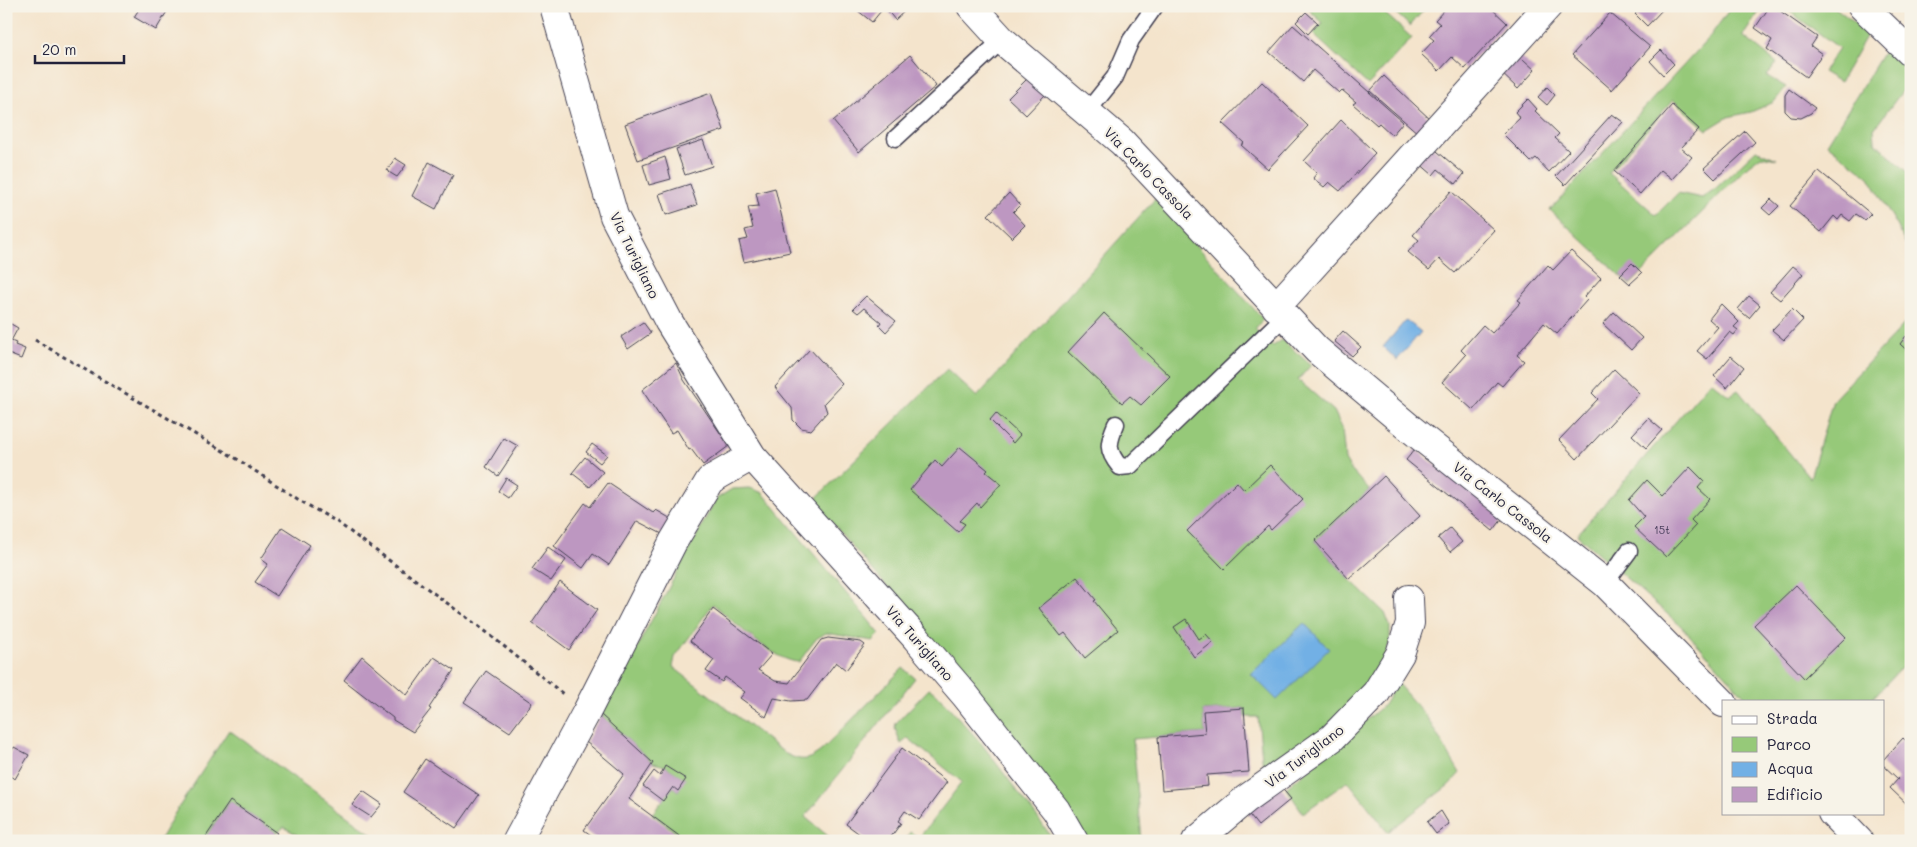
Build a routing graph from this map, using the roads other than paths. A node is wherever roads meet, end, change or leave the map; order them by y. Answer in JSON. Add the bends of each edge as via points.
{"nodes":[{"id":1,"x":554,"y":6,"type":"edge"},
{"id":2,"x":971,"y":6,"type":"edge"},
{"id":3,"x":1154,"y":6,"type":"edge"},
{"id":4,"x":1862,"y":6,"type":"edge"},
{"id":5,"x":1540,"y":9,"type":"edge"},
{"id":6,"x":1002,"y":40,"type":"junction"},
{"id":7,"x":1911,"y":53,"type":"edge"},
{"id":8,"x":1087,"y":112,"type":"junction"},
{"id":9,"x":896,"y":138,"type":"dead end"},
{"id":10,"x":1281,"y":311,"type":"junction"},
{"id":11,"x":1116,"y":424,"type":"dead end"},
{"id":12,"x":752,"y":456,"type":"junction"},
{"id":13,"x":1629,"y":551,"type":"dead end"},
{"id":14,"x":1605,"y":583,"type":"junction"},
{"id":15,"x":1409,"y":599,"type":"dead end"},
{"id":16,"x":1722,"y":702,"type":"edge"},
{"id":17,"x":1833,"y":814,"type":"edge"},
{"id":18,"x":518,"y":840,"type":"edge"},
{"id":19,"x":1074,"y":841,"type":"edge"},
{"id":20,"x":1196,"y":841,"type":"edge"},
{"id":21,"x":1859,"y":841,"type":"edge"}],
"edges":[{"from":1,"to":12,"type":"street","name":"Via Turigliano","via":[[614,216],[669,322]]},
{"from":2,"to":6,"type":"street","name":"Via Carlo Cassola"},
{"from":3,"to":8,"type":"lane","via":[[1131,40],[1115,77]]},
{"from":4,"to":7,"type":"street"},
{"from":5,"to":10,"type":"street"},
{"from":6,"to":8,"type":"street","name":"Via Carlo Cassola"},
{"from":6,"to":9,"type":"lane"},
{"from":8,"to":10,"type":"street","name":"Via Carlo Cassola","via":[[1122,142]]},
{"from":10,"to":11,"type":"lane","via":[[1130,466],[1120,467],[1112,457],[1108,442]]},
{"from":10,"to":14,"type":"street","name":"Via Carlo Cassola","via":[[1318,350],[1410,429]]},
{"from":12,"to":18,"type":"street","via":[[710,480],[673,542]]},
{"from":12,"to":19,"type":"street","name":"Via Turigliano","via":[[965,695],[1056,810]]},
{"from":13,"to":14,"type":"lane"},
{"from":14,"to":16,"type":"street","name":"Via Carlo Cassola"},
{"from":15,"to":20,"type":"street","name":"Via Turigliano","via":[[1410,623],[1400,654],[1376,694],[1332,738],[1246,799]]},
{"from":17,"to":21,"type":"street"}]}
